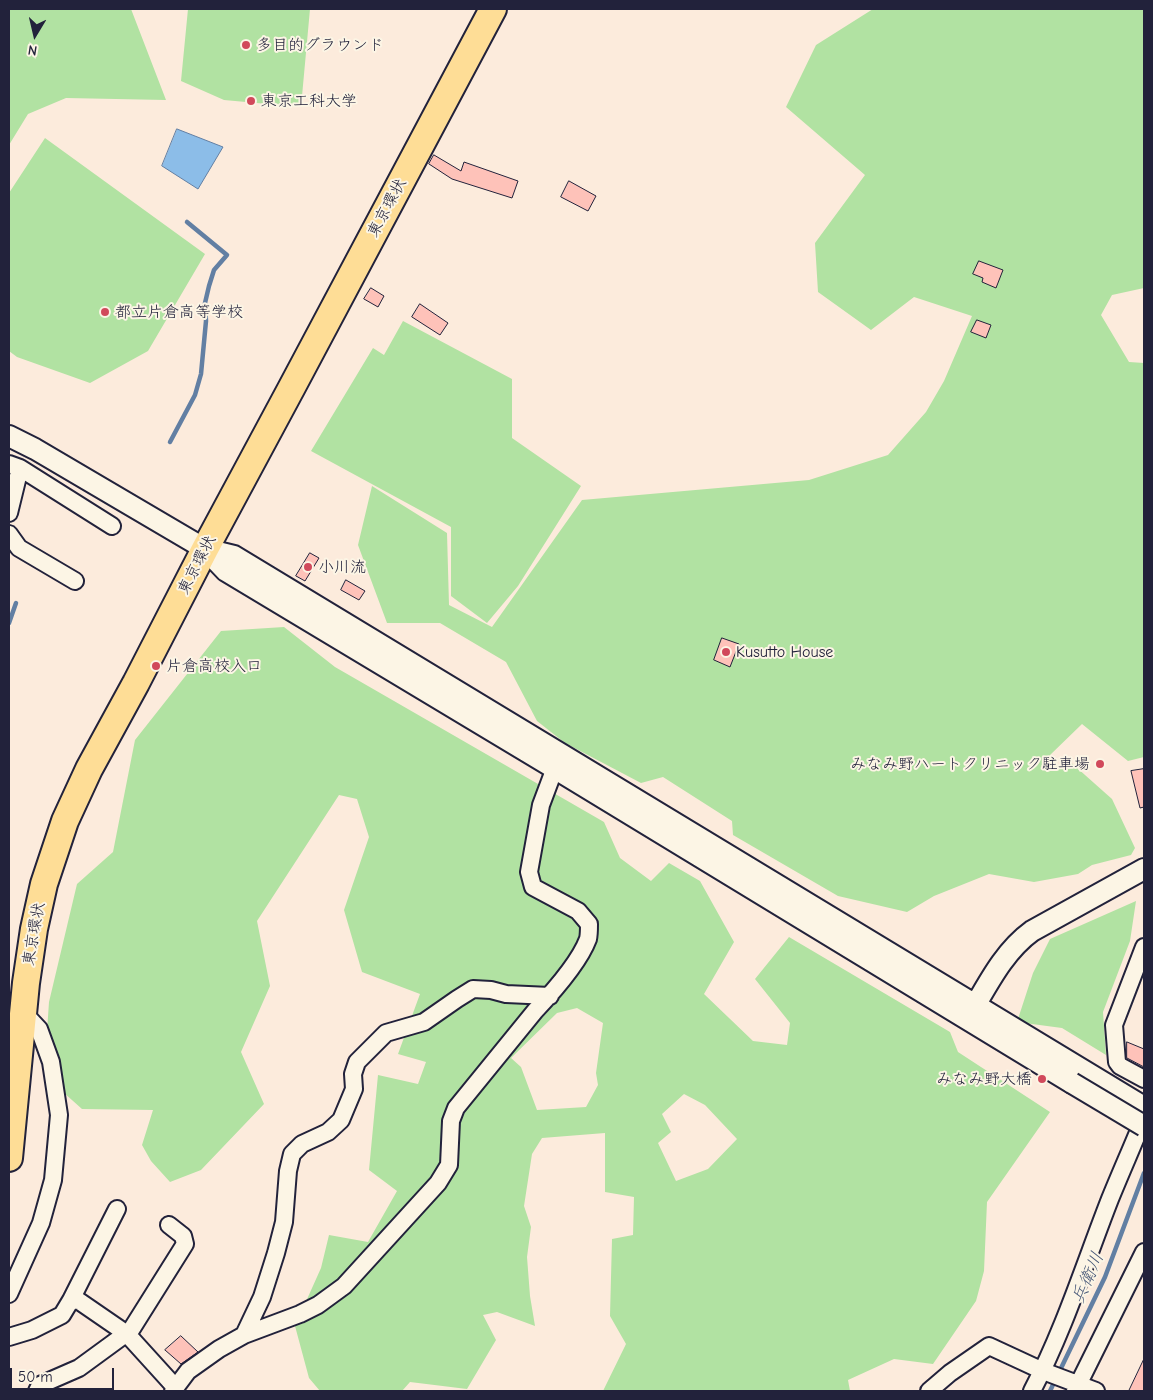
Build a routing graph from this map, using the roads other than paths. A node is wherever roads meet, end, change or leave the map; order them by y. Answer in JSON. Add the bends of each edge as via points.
{"nodes":[{"id":1,"x":493,"y":9,"type":"edge"},
{"id":2,"x":9,"y":436,"type":"edge"},
{"id":3,"x":14,"y":466,"type":"edge"},
{"id":4,"x":9,"y":514,"type":"edge"},
{"id":5,"x":112,"y":526,"type":"dead end"},
{"id":6,"x":9,"y":534,"type":"edge"},
{"id":7,"x":205,"y":549,"type":"junction"},
{"id":8,"x":74,"y":581,"type":"dead end"},
{"id":9,"x":558,"y":761,"type":"junction"},
{"id":10,"x":1144,"y":869,"type":"edge"},
{"id":11,"x":1144,"y":948,"type":"edge"},
{"id":12,"x":550,"y":996,"type":"junction"},
{"id":13,"x":971,"y":1012,"type":"junction"},
{"id":14,"x":24,"y":1013,"type":"junction"},
{"id":15,"x":1076,"y":1076,"type":"junction"},
{"id":16,"x":1144,"y":1079,"type":"edge"},
{"id":17,"x":1144,"y":1107,"type":"edge"},
{"id":18,"x":1144,"y":1118,"type":"edge"},
{"id":19,"x":1144,"y":1126,"type":"edge"},
{"id":20,"x":9,"y":1158,"type":"edge"},
{"id":21,"x":117,"y":1210,"type":"dead end"},
{"id":22,"x":169,"y":1225,"type":"dead end"},
{"id":23,"x":1144,"y":1252,"type":"edge"},
{"id":24,"x":9,"y":1294,"type":"edge"},
{"id":25,"x":71,"y":1300,"type":"junction"},
{"id":26,"x":126,"y":1334,"type":"junction"},
{"id":27,"x":244,"y":1335,"type":"junction"},
{"id":28,"x":9,"y":1337,"type":"edge"},
{"id":29,"x":1046,"y":1372,"type":"junction"},
{"id":30,"x":1074,"y":1385,"type":"edge"},
{"id":31,"x":174,"y":1389,"type":"edge"},
{"id":32,"x":38,"y":1391,"type":"edge"},
{"id":33,"x":929,"y":1391,"type":"edge"},
{"id":34,"x":1032,"y":1391,"type":"edge"},
{"id":35,"x":1096,"y":1391,"type":"edge"}],
"edges":[{"from":1,"to":7,"type":"highway","name":"東京環状"},
{"from":2,"to":7,"type":"street"},
{"from":3,"to":4,"type":"street"},
{"from":3,"to":5,"type":"street"},
{"from":6,"to":8,"type":"street","via":[[19,548]]},
{"from":7,"to":9,"type":"street","via":[[226,571]]},
{"from":7,"to":14,"type":"highway","name":"東京環状","via":[[65,821],[44,884],[34,929]]},
{"from":9,"to":12,"type":"street","via":[[541,805],[529,872],[533,887],[578,911],[589,924],[588,938]]},
{"from":9,"to":13,"type":"street"},
{"from":10,"to":13,"type":"street","via":[[1020,940],[1004,959]]},
{"from":11,"to":16,"type":"street","via":[[1114,1029],[1117,1062]]},
{"from":12,"to":27,"type":"street","via":[[456,1108],[451,1121],[449,1165],[438,1183],[388,1239],[344,1286],[318,1305]]},
{"from":12,"to":27,"type":"street","via":[[473,989],[424,1022],[386,1033],[357,1062],[353,1074],[354,1089],[341,1120],[328,1132],[302,1144],[292,1154],[278,1245],[262,1297]]},
{"from":13,"to":15,"type":"street"},
{"from":14,"to":20,"type":"highway","name":"東京環状"},
{"from":14,"to":24,"type":"street","via":[[39,1028],[50,1062],[59,1115],[53,1180],[41,1222]]},
{"from":15,"to":17,"type":"street"},
{"from":15,"to":19,"type":"street","bridge":true},
{"from":18,"to":29,"type":"street","via":[[1110,1199]]},
{"from":21,"to":25,"type":"street"},
{"from":22,"to":26,"type":"street","via":[[183,1236],[185,1244],[132,1330]]},
{"from":23,"to":30,"type":"street"},
{"from":25,"to":26,"type":"street","via":[[79,1301]]},
{"from":25,"to":28,"type":"street","via":[[62,1315]]},
{"from":26,"to":31,"type":"street"},
{"from":26,"to":32,"type":"street","via":[[79,1368],[40,1385]]},
{"from":27,"to":31,"type":"street","via":[[188,1371]]},
{"from":29,"to":30,"type":"street"},
{"from":29,"to":33,"type":"street","via":[[989,1346]]},
{"from":29,"to":34,"type":"street"},
{"from":30,"to":35,"type":"street"}]}
